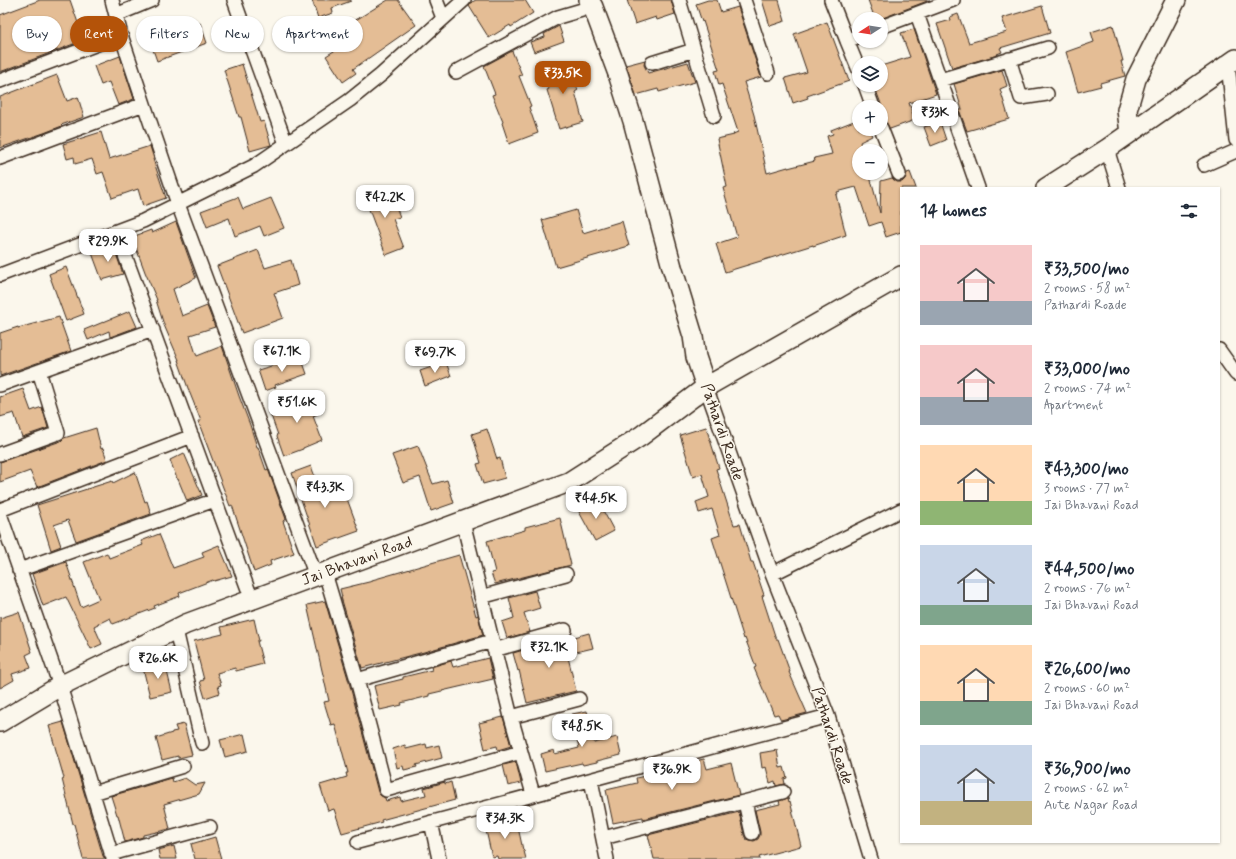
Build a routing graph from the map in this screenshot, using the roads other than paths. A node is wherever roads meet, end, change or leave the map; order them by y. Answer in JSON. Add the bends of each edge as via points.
{"nodes":[{"id":1,"x":112,"y":0,"type":"edge"},
{"id":2,"x":152,"y":0,"type":"edge"},
{"id":3,"x":234,"y":0,"type":"edge"},
{"id":4,"x":436,"y":0,"type":"edge"},
{"id":5,"x":464,"y":0,"type":"edge"},
{"id":6,"x":679,"y":0,"type":"edge"},
{"id":7,"x":744,"y":0,"type":"edge"},
{"id":8,"x":831,"y":0,"type":"edge"},
{"id":9,"x":953,"y":0,"type":"edge"},
{"id":10,"x":1176,"y":0,"type":"edge"},
{"id":11,"x":590,"y":3,"type":"edge"},
{"id":12,"x":116,"y":14,"type":"joint"},
{"id":13,"x":917,"y":14,"type":"junction"},
{"id":14,"x":443,"y":18,"type":"junction"},
{"id":15,"x":888,"y":25,"type":"edge"},
{"id":16,"x":852,"y":36,"type":"edge"},
{"id":17,"x":1048,"y":48,"type":"dead end"},
{"id":18,"x":694,"y":50,"type":"junction"},
{"id":19,"x":76,"y":52,"type":"edge"},
{"id":20,"x":127,"y":52,"type":"edge"},
{"id":21,"x":1009,"y":60,"type":"junction"},
{"id":22,"x":1232,"y":61,"type":"edge"},
{"id":23,"x":652,"y":63,"type":"dead end"},
{"id":24,"x":456,"y":72,"type":"dead end"},
{"id":25,"x":768,"y":74,"type":"dead end"},
{"id":26,"x":940,"y":80,"type":"junction"},
{"id":27,"x":0,"y":81,"type":"edge"},
{"id":28,"x":1046,"y":94,"type":"dead end"},
{"id":29,"x":144,"y":104,"type":"junction"},
{"id":30,"x":714,"y":116,"type":"dead end"},
{"id":31,"x":1130,"y":133,"type":"junction"},
{"id":32,"x":884,"y":136,"type":"edge"},
{"id":33,"x":1236,"y":140,"type":"edge"},
{"id":34,"x":286,"y":144,"type":"junction"},
{"id":35,"x":1107,"y":149,"type":"junction"},
{"id":36,"x":1236,"y":151,"type":"edge"},
{"id":37,"x":0,"y":158,"type":"edge"},
{"id":38,"x":1204,"y":165,"type":"dead end"},
{"id":39,"x":899,"y":174,"type":"dead end"},
{"id":40,"x":978,"y":187,"type":"edge"},
{"id":41,"x":1048,"y":187,"type":"edge"},
{"id":42,"x":1119,"y":187,"type":"edge"},
{"id":43,"x":178,"y":204,"type":"junction"},
{"id":44,"x":116,"y":231,"type":"junction"},
{"id":45,"x":0,"y":274,"type":"edge"},
{"id":46,"x":900,"y":277,"type":"edge"},
{"id":47,"x":153,"y":330,"type":"junction"},
{"id":48,"x":1220,"y":351,"type":"edge"},
{"id":49,"x":39,"y":371,"type":"junction"},
{"id":50,"x":1236,"y":374,"type":"edge"},
{"id":51,"x":0,"y":385,"type":"edge"},
{"id":52,"x":706,"y":388,"type":"junction"},
{"id":53,"x":192,"y":436,"type":"junction"},
{"id":54,"x":0,"y":454,"type":"edge"},
{"id":55,"x":215,"y":500,"type":"junction"},
{"id":56,"x":0,"y":510,"type":"edge"},
{"id":57,"x":900,"y":510,"type":"edge"},
{"id":58,"x":0,"y":514,"type":"edge"},
{"id":59,"x":463,"y":522,"type":"junction"},
{"id":60,"x":19,"y":570,"type":"junction"},
{"id":61,"x":566,"y":574,"type":"dead end"},
{"id":62,"x":772,"y":574,"type":"junction"},
{"id":63,"x":320,"y":575,"type":"junction"},
{"id":64,"x":481,"y":597,"type":"junction"},
{"id":65,"x":252,"y":600,"type":"junction"},
{"id":66,"x":176,"y":630,"type":"junction"},
{"id":67,"x":565,"y":630,"type":"dead end"},
{"id":68,"x":493,"y":646,"type":"junction"},
{"id":69,"x":357,"y":680,"type":"junction"},
{"id":70,"x":60,"y":686,"type":"junction"},
{"id":71,"x":579,"y":699,"type":"dead end"},
{"id":72,"x":828,"y":716,"type":"junction"},
{"id":73,"x":511,"y":717,"type":"junction"},
{"id":74,"x":0,"y":722,"type":"edge"},
{"id":75,"x":202,"y":743,"type":"dead end"},
{"id":76,"x":521,"y":752,"type":"junction"},
{"id":77,"x":183,"y":766,"type":"dead end"},
{"id":78,"x":591,"y":780,"type":"junction"},
{"id":79,"x":783,"y":792,"type":"dead end"},
{"id":80,"x":93,"y":793,"type":"junction"},
{"id":81,"x":533,"y":794,"type":"junction"},
{"id":82,"x":745,"y":802,"type":"junction"},
{"id":83,"x":431,"y":822,"type":"junction"},
{"id":84,"x":210,"y":827,"type":"dead end"},
{"id":85,"x":752,"y":833,"type":"dead end"},
{"id":86,"x":603,"y":838,"type":"junction"},
{"id":87,"x":358,"y":842,"type":"dead end"},
{"id":88,"x":112,"y":856,"type":"edge"},
{"id":89,"x":439,"y":859,"type":"edge"},
{"id":90,"x":607,"y":859,"type":"edge"},
{"id":91,"x":871,"y":859,"type":"edge"}],
"edges":[{"from":1,"to":12,"type":"street"},
{"from":2,"to":12,"type":"street"},
{"from":3,"to":34,"type":"street"},
{"from":4,"to":14,"type":"street"},
{"from":5,"to":14,"type":"street"},
{"from":6,"to":18,"type":"street"},
{"from":7,"to":25,"type":"street"},
{"from":8,"to":16,"type":"street"},
{"from":9,"to":13,"type":"street"},
{"from":10,"to":31,"type":"street","via":[[1136,79],[1127,110]]},
{"from":11,"to":24,"type":"street","via":[[558,17]]},
{"from":11,"to":52,"type":"street","name":"Pathardi Roade","via":[[633,121]]},
{"from":13,"to":15,"type":"street"},
{"from":13,"to":26,"type":"street"},
{"from":14,"to":34,"type":"street","via":[[382,75]]},
{"from":17,"to":21,"type":"street"},
{"from":18,"to":23,"type":"street"},
{"from":18,"to":30,"type":"street"},
{"from":19,"to":27,"type":"street"},
{"from":20,"to":29,"type":"street"},
{"from":21,"to":26,"type":"street"},
{"from":21,"to":28,"type":"street","via":[[1021,98]]},
{"from":22,"to":31,"type":"street"},
{"from":22,"to":33,"type":"street"},
{"from":26,"to":40,"type":"street"},
{"from":29,"to":37,"type":"street"},
{"from":29,"to":43,"type":"street"},
{"from":31,"to":35,"type":"street"},
{"from":32,"to":39,"type":"street"},
{"from":34,"to":43,"type":"street","via":[[254,166]]},
{"from":35,"to":41,"type":"street"},
{"from":35,"to":42,"type":"street"},
{"from":36,"to":38,"type":"street"},
{"from":43,"to":44,"type":"street"},
{"from":43,"to":63,"type":"street"},
{"from":44,"to":45,"type":"street"},
{"from":44,"to":47,"type":"street"},
{"from":46,"to":52,"type":"street","name":"Jai Bhavani Road"},
{"from":47,"to":49,"type":"street"},
{"from":47,"to":53,"type":"street"},
{"from":48,"to":50,"type":"street"},
{"from":49,"to":51,"type":"street"},
{"from":49,"to":54,"type":"street","via":[[58,434]]},
{"from":52,"to":59,"type":"street","name":"Jai Bhavani Road","via":[[641,436],[569,482]]},
{"from":52,"to":62,"type":"street","name":"Pathardi Roade"},
{"from":53,"to":55,"type":"street"},
{"from":53,"to":56,"type":"street"},
{"from":55,"to":60,"type":"street"},
{"from":55,"to":65,"type":"street"},
{"from":57,"to":62,"type":"street"},
{"from":58,"to":60,"type":"street"},
{"from":59,"to":63,"type":"street","name":"Jai Bhavani Road"},
{"from":59,"to":64,"type":"street"},
{"from":60,"to":70,"type":"street"},
{"from":61,"to":64,"type":"street"},
{"from":62,"to":72,"type":"street","name":"Pathardi Roade"},
{"from":63,"to":65,"type":"street","name":"Jai Bhavani Road"},
{"from":63,"to":69,"type":"street"},
{"from":64,"to":68,"type":"street"},
{"from":65,"to":66,"type":"street","name":"Jai Bhavani Road"},
{"from":66,"to":70,"type":"street","name":"Jai Bhavani Road"},
{"from":66,"to":75,"type":"street"},
{"from":67,"to":68,"type":"street"},
{"from":68,"to":69,"type":"street"},
{"from":68,"to":73,"type":"street"},
{"from":69,"to":76,"type":"street","via":[[386,790]]},
{"from":70,"to":74,"type":"street","name":"Jai Bhavani Road"},
{"from":70,"to":80,"type":"street"},
{"from":71,"to":73,"type":"street"},
{"from":72,"to":78,"type":"street"},
{"from":72,"to":91,"type":"street","name":"Pathardi Roade"},
{"from":73,"to":76,"type":"street"},
{"from":76,"to":81,"type":"street"},
{"from":77,"to":80,"type":"street"},
{"from":78,"to":81,"type":"street"},
{"from":78,"to":86,"type":"street"},
{"from":79,"to":82,"type":"street"},
{"from":80,"to":88,"type":"street"},
{"from":81,"to":83,"type":"street"},
{"from":82,"to":85,"type":"street"},
{"from":82,"to":86,"type":"street"},
{"from":83,"to":87,"type":"street"},
{"from":83,"to":89,"type":"street"},
{"from":84,"to":88,"type":"street"},
{"from":86,"to":90,"type":"street"}]}
